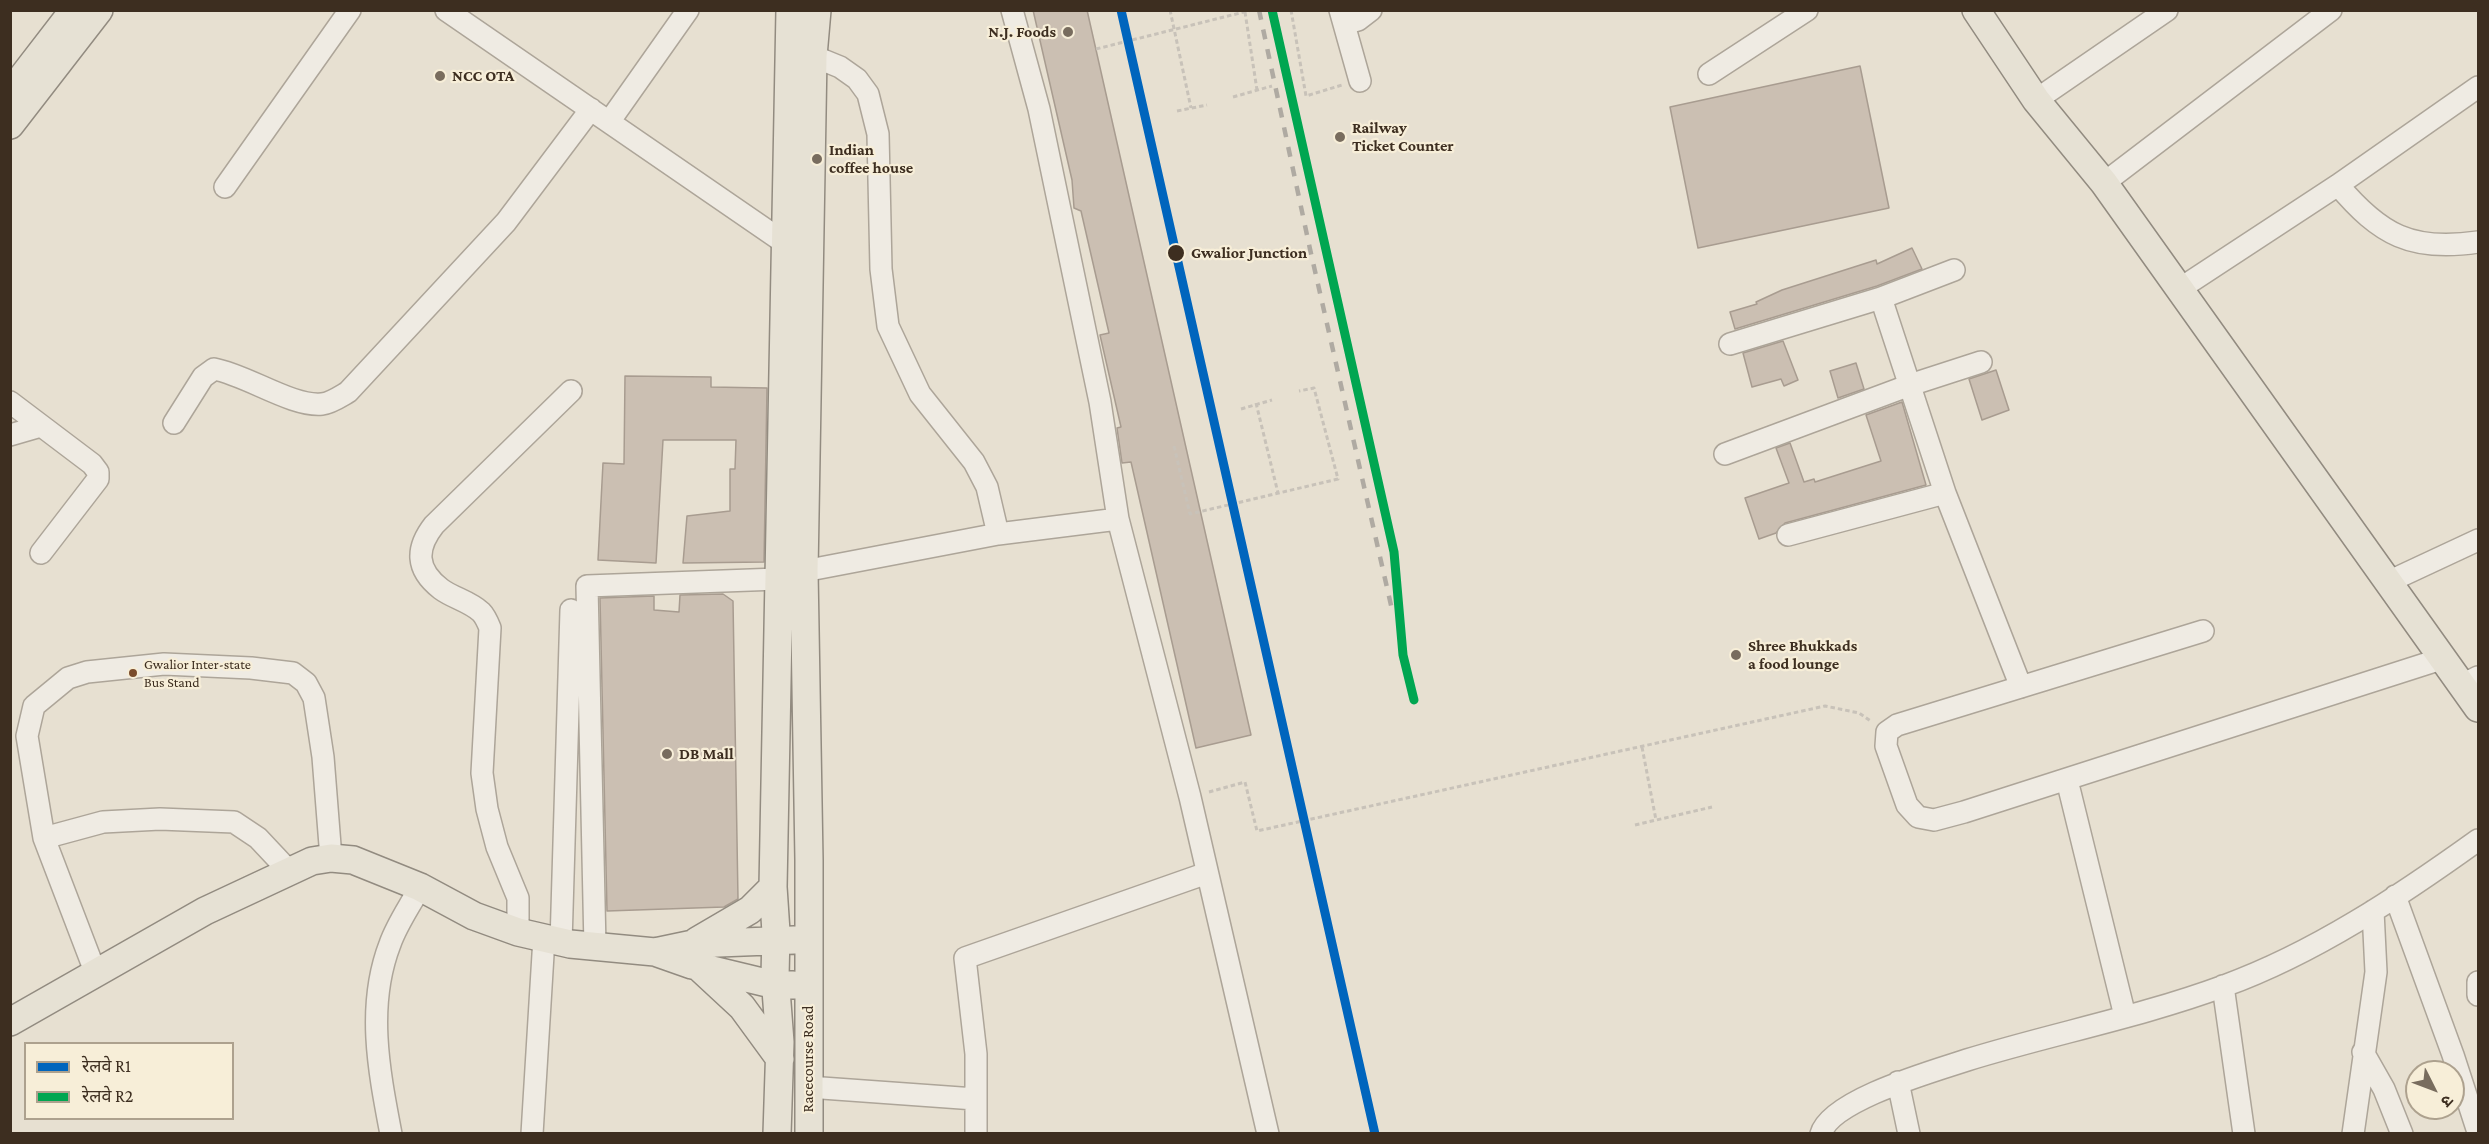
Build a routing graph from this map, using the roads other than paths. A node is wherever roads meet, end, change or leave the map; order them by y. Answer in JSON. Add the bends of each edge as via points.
{"nodes":[{"id":1,"x":74,"y":10,"type":"edge"},
{"id":2,"x":99,"y":10,"type":"edge"},
{"id":3,"x":350,"y":10,"type":"edge"},
{"id":4,"x":688,"y":10,"type":"edge"},
{"id":5,"x":790,"y":10,"type":"edge"},
{"id":6,"x":817,"y":10,"type":"edge"},
{"id":7,"x":1012,"y":10,"type":"edge"},
{"id":8,"x":1371,"y":10,"type":"edge"},
{"id":9,"x":1807,"y":10,"type":"edge"},
{"id":10,"x":1976,"y":10,"type":"edge"},
{"id":11,"x":2167,"y":10,"type":"edge"},
{"id":12,"x":2331,"y":10,"type":"edge"},
{"id":13,"x":451,"y":12,"type":"edge"},
{"id":14,"x":1342,"y":17,"type":"edge"},
{"id":15,"x":813,"y":56,"type":"junction"},
{"id":16,"x":1709,"y":74,"type":"dead end"},
{"id":17,"x":1360,"y":81,"type":"road end"},
{"id":18,"x":2478,"y":87,"type":"edge"},
{"id":19,"x":10,"y":93,"type":"edge"},
{"id":20,"x":2036,"y":100,"type":"junction"},
{"id":21,"x":591,"y":109,"type":"junction"},
{"id":22,"x":609,"y":122,"type":"junction"},
{"id":23,"x":10,"y":125,"type":"edge"},
{"id":24,"x":2104,"y":183,"type":"junction"},
{"id":25,"x":2338,"y":185,"type":"junction"},
{"id":26,"x":225,"y":187,"type":"dead end"},
{"id":27,"x":2478,"y":242,"type":"edge"},
{"id":28,"x":785,"y":243,"type":"junction"},
{"id":29,"x":1954,"y":270,"type":"dead end"},
{"id":30,"x":2178,"y":290,"type":"junction"},
{"id":31,"x":1881,"y":298,"type":"junction"},
{"id":32,"x":1730,"y":344,"type":"dead end"},
{"id":33,"x":1981,"y":362,"type":"dead end"},
{"id":34,"x":1910,"y":385,"type":"junction"},
{"id":35,"x":571,"y":391,"type":"dead end"},
{"id":36,"x":10,"y":402,"type":"edge"},
{"id":37,"x":174,"y":423,"type":"dead end"},
{"id":38,"x":41,"y":426,"type":"junction"},
{"id":39,"x":10,"y":435,"type":"edge"},
{"id":40,"x":1725,"y":454,"type":"dead end"},
{"id":41,"x":1946,"y":493,"type":"junction"},
{"id":42,"x":1118,"y":519,"type":"junction"},
{"id":43,"x":998,"y":534,"type":"junction"},
{"id":44,"x":1788,"y":535,"type":"dead end"},
{"id":45,"x":2478,"y":540,"type":"edge"},
{"id":46,"x":41,"y":553,"type":"dead end"},
{"id":47,"x":804,"y":571,"type":"junction"},
{"id":48,"x":778,"y":579,"type":"junction"},
{"id":49,"x":2388,"y":582,"type":"junction"},
{"id":50,"x":571,"y":610,"type":"dead end"},
{"id":51,"x":2202,"y":630,"type":"dead end"},
{"id":52,"x":2441,"y":659,"type":"junction"},
{"id":53,"x":2470,"y":681,"type":"edge"},
{"id":54,"x":2021,"y":687,"type":"junction"},
{"id":55,"x":2478,"y":708,"type":"edge"},
{"id":56,"x":2067,"y":780,"type":"junction"},
{"id":57,"x":44,"y":838,"type":"junction"},
{"id":58,"x":2478,"y":840,"type":"edge"},
{"id":59,"x":331,"y":858,"type":"junction"},
{"id":60,"x":289,"y":871,"type":"junction"},
{"id":61,"x":1207,"y":873,"type":"junction"},
{"id":62,"x":420,"y":887,"type":"junction"},
{"id":63,"x":773,"y":887,"type":"junction"},
{"id":64,"x":2395,"y":896,"type":"junction"},
{"id":65,"x":2373,"y":911,"type":"junction"},
{"id":66,"x":541,"y":938,"type":"junction"},
{"id":67,"x":808,"y":940,"type":"junction"},
{"id":68,"x":776,"y":941,"type":"junction"},
{"id":69,"x":595,"y":947,"type":"junction"},
{"id":70,"x":696,"y":955,"type":"junction"},
{"id":71,"x":96,"y":974,"type":"junction"},
{"id":72,"x":2478,"y":982,"type":"edge"},
{"id":73,"x":775,"y":985,"type":"junction"},
{"id":74,"x":808,"y":985,"type":"junction"},
{"id":75,"x":2223,"y":986,"type":"junction"},
{"id":76,"x":2478,"y":995,"type":"edge"},
{"id":77,"x":2125,"y":1016,"type":"junction"},
{"id":78,"x":10,"y":1022,"type":"edge"},
{"id":79,"x":2363,"y":1052,"type":"junction"},
{"id":80,"x":780,"y":1060,"type":"junction"},
{"id":81,"x":1898,"y":1082,"type":"junction"},
{"id":82,"x":808,"y":1087,"type":"junction"},
{"id":83,"x":975,"y":1099,"type":"junction"},
{"id":84,"x":2478,"y":1132,"type":"edge"},
{"id":85,"x":391,"y":1134,"type":"edge"},
{"id":86,"x":532,"y":1134,"type":"edge"},
{"id":87,"x":777,"y":1134,"type":"edge"},
{"id":88,"x":809,"y":1134,"type":"edge"},
{"id":89,"x":976,"y":1134,"type":"edge"},
{"id":90,"x":1268,"y":1134,"type":"edge"},
{"id":91,"x":1821,"y":1134,"type":"edge"},
{"id":92,"x":1909,"y":1134,"type":"edge"},
{"id":93,"x":2244,"y":1134,"type":"edge"},
{"id":94,"x":2353,"y":1134,"type":"edge"},
{"id":95,"x":2402,"y":1134,"type":"edge"}],
"edges":[{"from":1,"to":19,"type":"main road"},
{"from":2,"to":23,"type":"main road"},
{"from":3,"to":26,"type":"street"},
{"from":4,"to":22,"type":"street"},
{"from":5,"to":28,"type":"main road","name":"Racecourse Road"},
{"from":6,"to":15,"type":"main road","name":"Racecourse Road"},
{"from":7,"to":42,"type":"street","via":[[1044,133],[1100,402]]},
{"from":8,"to":14,"type":"street","via":[[1358,20]]},
{"from":9,"to":16,"type":"street"},
{"from":10,"to":20,"type":"main road"},
{"from":11,"to":20,"type":"street"},
{"from":12,"to":24,"type":"street"},
{"from":13,"to":21,"type":"street"},
{"from":14,"to":17,"type":"street"},
{"from":15,"to":43,"type":"street","via":[[858,79],[868,94],[878,134],[881,269],[888,326],[920,394],[974,462],[987,487]]},
{"from":15,"to":47,"type":"main road","name":"Racecourse Road"},
{"from":18,"to":25,"type":"street"},
{"from":20,"to":24,"type":"main road"},
{"from":21,"to":22,"type":"street"},
{"from":21,"to":37,"type":"street","via":[[506,222],[348,392],[323,404],[298,401],[214,369],[203,377]]},
{"from":22,"to":28,"type":"street"},
{"from":24,"to":30,"type":"main road"},
{"from":25,"to":27,"type":"street","via":[[2377,226],[2399,237],[2456,246]]},
{"from":25,"to":30,"type":"street"},
{"from":28,"to":48,"type":"main road","name":"Racecourse Road"},
{"from":29,"to":31,"type":"street"},
{"from":30,"to":49,"type":"main road"},
{"from":31,"to":32,"type":"street"},
{"from":31,"to":34,"type":"street"},
{"from":33,"to":34,"type":"street"},
{"from":34,"to":40,"type":"street"},
{"from":34,"to":41,"type":"street"},
{"from":35,"to":66,"type":"street","via":[[434,525],[422,540],[420,558],[426,575],[441,589],[470,603],[483,614],[490,628],[482,773],[487,809],[497,847],[518,898]]},
{"from":36,"to":38,"type":"street"},
{"from":38,"to":39,"type":"street"},
{"from":38,"to":46,"type":"street","via":[[98,472],[98,480]]},
{"from":41,"to":44,"type":"street"},
{"from":41,"to":54,"type":"street"},
{"from":42,"to":43,"type":"street"},
{"from":42,"to":61,"type":"street"},
{"from":43,"to":47,"type":"street"},
{"from":45,"to":49,"type":"street"},
{"from":47,"to":67,"type":"main road","name":"Racecourse Road"},
{"from":48,"to":63,"type":"main road","name":"Racecourse Road"},
{"from":48,"to":69,"type":"street","via":[[587,586]]},
{"from":49,"to":52,"type":"main road"},
{"from":50,"to":66,"type":"street"},
{"from":51,"to":54,"type":"street"},
{"from":52,"to":53,"type":"main road"},
{"from":52,"to":56,"type":"street"},
{"from":53,"to":55,"type":"main road"},
{"from":54,"to":56,"type":"street","via":[[1897,725],[1887,732],[1886,746],[1907,805],[1918,817],[1934,820]]},
{"from":56,"to":77,"type":"street"},
{"from":57,"to":59,"type":"street","via":[[27,736],[34,706],[49,692],[68,678],[87,672],[164,664],[251,668],[293,673],[306,683],[314,698]]},
{"from":57,"to":60,"type":"street","via":[[103,822],[234,822],[258,838]]},
{"from":57,"to":71,"type":"street"},
{"from":58,"to":64,"type":"street"},
{"from":59,"to":60,"type":"main road"},
{"from":59,"to":62,"type":"main road","via":[[353,860]]},
{"from":60,"to":71,"type":"main road","via":[[205,911]]},
{"from":61,"to":83,"type":"street","via":[[965,958],[976,1054]]},
{"from":61,"to":90,"type":"street"},
{"from":62,"to":66,"type":"main road","via":[[474,916]]},
{"from":62,"to":85,"type":"street","via":[[390,944],[379,986],[379,1074]]},
{"from":63,"to":68,"type":"main road","name":"Racecourse Road"},
{"from":63,"to":70,"type":"main road"},
{"from":64,"to":65,"type":"street"},
{"from":64,"to":84,"type":"street"},
{"from":65,"to":75,"type":"street","via":[[2277,964]]},
{"from":65,"to":79,"type":"street","via":[[2376,972]]},
{"from":66,"to":69,"type":"main road"},
{"from":66,"to":86,"type":"street"},
{"from":67,"to":68,"type":"main road"},
{"from":67,"to":74,"type":"main road","name":"Racecourse Road"},
{"from":68,"to":70,"type":"main road"},
{"from":68,"to":73,"type":"main road","name":"Racecourse Road"},
{"from":69,"to":70,"type":"main road"},
{"from":70,"to":73,"type":"main road"},
{"from":70,"to":80,"type":"main road","via":[[742,1007]]},
{"from":71,"to":78,"type":"main road"},
{"from":72,"to":76,"type":"street"},
{"from":73,"to":74,"type":"main road"},
{"from":73,"to":80,"type":"main road","name":"Racecourse Road"},
{"from":74,"to":82,"type":"main road","name":"Racecourse Road"},
{"from":75,"to":77,"type":"street"},
{"from":75,"to":93,"type":"street"},
{"from":77,"to":81,"type":"street"},
{"from":79,"to":94,"type":"street"},
{"from":79,"to":95,"type":"street","via":[[2384,1089]]},
{"from":80,"to":87,"type":"main road","name":"Racecourse Road"},
{"from":81,"to":91,"type":"street","via":[[1837,1112],[1824,1124]]},
{"from":81,"to":92,"type":"street"},
{"from":82,"to":83,"type":"street"},
{"from":82,"to":88,"type":"main road","name":"Racecourse Road"},
{"from":83,"to":89,"type":"street"}]}
